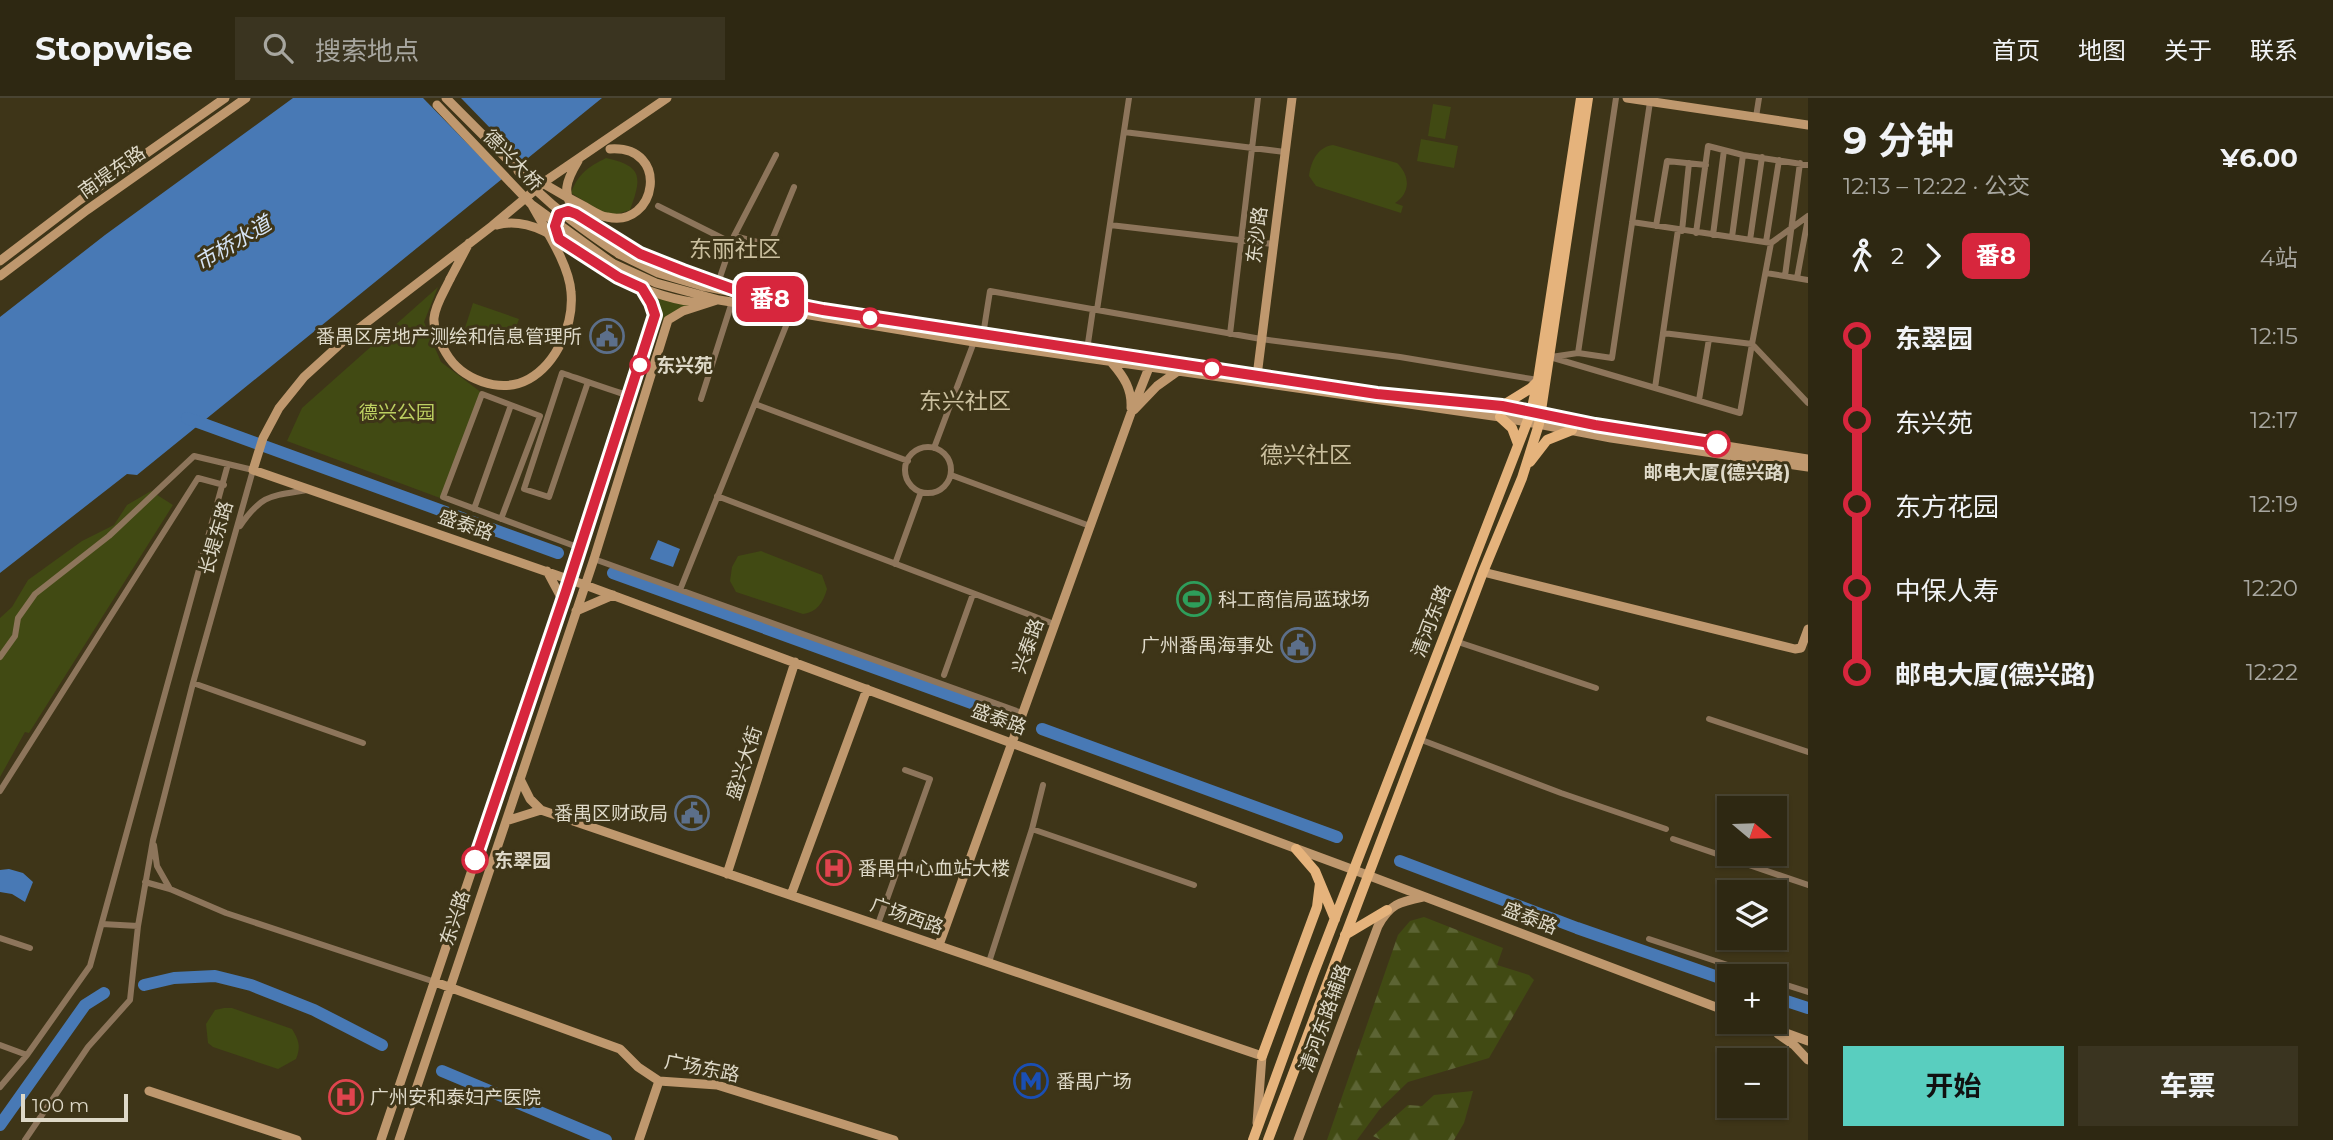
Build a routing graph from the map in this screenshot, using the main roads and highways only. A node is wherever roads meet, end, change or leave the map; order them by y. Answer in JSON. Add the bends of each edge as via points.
{"nodes":[{"id":1,"x":225,"y":98,"type":"edge"},
{"id":2,"x":246,"y":98,"type":"edge"},
{"id":3,"x":430,"y":98,"type":"edge"},
{"id":4,"x":446,"y":98,"type":"edge"},
{"id":5,"x":667,"y":98,"type":"edge"},
{"id":6,"x":1292,"y":98,"type":"edge"},
{"id":7,"x":1581,"y":98,"type":"edge"},
{"id":8,"x":1588,"y":98,"type":"edge"},
{"id":9,"x":1627,"y":98,"type":"edge"},
{"id":10,"x":1808,"y":125,"type":"edge"},
{"id":11,"x":582,"y":156,"type":"junction"},
{"id":12,"x":508,"y":160,"type":"junction"},
{"id":13,"x":518,"y":204,"type":"junction"},
{"id":14,"x":532,"y":205,"type":"junction"},
{"id":15,"x":576,"y":214,"type":"junction"},
{"id":16,"x":520,"y":224,"type":"junction"},
{"id":17,"x":492,"y":226,"type":"junction"},
{"id":18,"x":559,"y":239,"type":"junction"},
{"id":19,"x":471,"y":240,"type":"junction"},
{"id":20,"x":0,"y":261,"type":"edge"},
{"id":21,"x":0,"y":276,"type":"edge"},
{"id":22,"x":642,"y":288,"type":"junction"},
{"id":23,"x":752,"y":296,"type":"junction"},
{"id":24,"x":719,"y":300,"type":"junction"},
{"id":25,"x":706,"y":303,"type":"junction"},
{"id":26,"x":1112,"y":363,"type":"junction"},
{"id":27,"x":1151,"y":364,"type":"junction"},
{"id":28,"x":1178,"y":372,"type":"junction"},
{"id":29,"x":1257,"y":376,"type":"junction"},
{"id":30,"x":1538,"y":380,"type":"junction"},
{"id":31,"x":1501,"y":412,"type":"junction"},
{"id":32,"x":1130,"y":413,"type":"junction"},
{"id":33,"x":1534,"y":418,"type":"junction"},
{"id":34,"x":1572,"y":430,"type":"junction"},
{"id":35,"x":1518,"y":443,"type":"junction"},
{"id":36,"x":1808,"y":459,"type":"edge"},
{"id":37,"x":254,"y":466,"type":"joint"},
{"id":38,"x":1808,"y":467,"type":"edge"},
{"id":39,"x":1507,"y":473,"type":"junction"},
{"id":40,"x":1522,"y":478,"type":"junction"},
{"id":41,"x":589,"y":520,"type":"junction"},
{"id":42,"x":604,"y":526,"type":"junction"},
{"id":43,"x":547,"y":571,"type":"junction"},
{"id":44,"x":1483,"y":572,"type":"junction"},
{"id":45,"x":570,"y":579,"type":"junction"},
{"id":46,"x":585,"y":585,"type":"junction"},
{"id":47,"x":613,"y":595,"type":"junction"},
{"id":48,"x":563,"y":601,"type":"junction"},
{"id":49,"x":576,"y":611,"type":"junction"},
{"id":50,"x":1808,"y":629,"type":"edge"},
{"id":51,"x":550,"y":638,"type":"junction"},
{"id":52,"x":565,"y":643,"type":"junction"},
{"id":53,"x":795,"y":662,"type":"junction"},
{"id":54,"x":867,"y":689,"type":"junction"},
{"id":55,"x":1012,"y":742,"type":"junction"},
{"id":56,"x":520,"y":779,"type":"junction"},
{"id":57,"x":541,"y":810,"type":"junction"},
{"id":58,"x":1372,"y":820,"type":"junction"},
{"id":59,"x":506,"y":821,"type":"junction"},
{"id":60,"x":1387,"y":825,"type":"junction"},
{"id":61,"x":1296,"y":849,"type":"junction"},
{"id":62,"x":1354,"y":870,"type":"junction"},
{"id":63,"x":727,"y":874,"type":"junction"},
{"id":64,"x":1368,"y":875,"type":"junction"},
{"id":65,"x":1320,"y":883,"type":"junction"},
{"id":66,"x":791,"y":895,"type":"junction"},
{"id":67,"x":1424,"y":896,"type":"junction"},
{"id":68,"x":1387,"y":910,"type":"junction"},
{"id":69,"x":1335,"y":919,"type":"junction"},
{"id":70,"x":1344,"y":936,"type":"junction"},
{"id":71,"x":939,"y":945,"type":"junction"},
{"id":72,"x":1294,"y":968,"type":"junction"},
{"id":73,"x":1313,"y":975,"type":"junction"},
{"id":74,"x":435,"y":982,"type":"junction"},
{"id":75,"x":451,"y":988,"type":"junction"},
{"id":76,"x":1717,"y":1007,"type":"edge"},
{"id":77,"x":1778,"y":1034,"type":"edge"},
{"id":78,"x":1787,"y":1034,"type":"edge"},
{"id":79,"x":1808,"y":1041,"type":"edge"},
{"id":80,"x":1262,"y":1056,"type":"junction"},
{"id":81,"x":1808,"y":1060,"type":"edge"},
{"id":82,"x":659,"y":1081,"type":"junction"},
{"id":83,"x":149,"y":1091,"type":"dead end"},
{"id":84,"x":874,"y":1137,"type":"edge"},
{"id":85,"x":1253,"y":1138,"type":"edge"},
{"id":86,"x":297,"y":1140,"type":"edge"},
{"id":87,"x":381,"y":1140,"type":"edge"},
{"id":88,"x":399,"y":1140,"type":"edge"},
{"id":89,"x":639,"y":1140,"type":"edge"},
{"id":90,"x":894,"y":1140,"type":"edge"},
{"id":91,"x":1269,"y":1140,"type":"edge"},
{"id":92,"x":1298,"y":1140,"type":"edge"}],
"edges":[{"from":1,"to":20,"type":"main road","name":"南堤东路"},
{"from":2,"to":21,"type":"main road","name":"南堤东路"},
{"from":3,"to":14,"type":"main road","name":"德兴大桥","bridge":true},
{"from":4,"to":12,"type":"main road","name":"德兴大桥"},
{"from":5,"to":11,"type":"main road","name":"长堤东路"},
{"from":6,"to":29,"type":"main road","name":"东沙路"},
{"from":7,"to":30,"type":"main road","name":"清河东路"},
{"from":8,"to":33,"type":"main road","name":"清河东路","via":[[1550,357]]},
{"from":9,"to":10,"type":"main road"},
{"from":11,"to":12,"type":"main road","bridge":true,"via":[[610,149],[629,151],[648,165],[652,184],[638,211],[626,217],[606,217],[547,187]]},
{"from":11,"to":13,"type":"main road","name":"长堤东路"},
{"from":11,"to":15,"type":"main road","via":[[566,191]]},
{"from":12,"to":23,"type":"main road","name":"德兴大桥","bridge":true,"via":[[542,198],[619,254],[658,273]]},
{"from":13,"to":16,"type":"main road"},
{"from":13,"to":17,"type":"main road","name":"长堤东路"},
{"from":14,"to":19,"type":"main road","bridge":true,"via":[[571,291],[566,332],[552,356],[529,379],[494,384],[473,379],[456,368],[439,339],[434,316]]},
{"from":14,"to":24,"type":"main road","name":"德兴大桥","bridge":true,"via":[[612,263],[656,283]]},
{"from":15,"to":18,"type":"main road","via":[[559,214],[555,226]]},
{"from":15,"to":23,"type":"main road","via":[[640,254]]},
{"from":16,"to":17,"type":"main road"},
{"from":16,"to":18,"type":"main road"},
{"from":17,"to":19,"type":"main road","name":"长堤东路"},
{"from":18,"to":22,"type":"main road"},
{"from":19,"to":37,"type":"main road","name":"长堤东路","via":[[349,335],[304,377],[279,408]]},
{"from":22,"to":25,"type":"main road"},
{"from":22,"to":41,"type":"main road","name":"东兴路","via":[[655,315]]},
{"from":23,"to":27,"type":"main road"},
{"from":24,"to":25,"type":"main road","name":"东兴路"},
{"from":24,"to":26,"type":"main road","name":"德兴大桥"},
{"from":25,"to":42,"type":"main road","name":"东兴路","via":[[668,320]]},
{"from":26,"to":27,"type":"main road","name":"德兴大桥"},
{"from":26,"to":32,"type":"main road","via":[[1131,396]]},
{"from":27,"to":28,"type":"main road"},
{"from":27,"to":29,"type":"main road"},
{"from":27,"to":32,"type":"main road","name":"兴泰路"},
{"from":28,"to":31,"type":"main road"},
{"from":28,"to":32,"type":"main road"},
{"from":29,"to":31,"type":"main road"},
{"from":30,"to":31,"type":"main road"},
{"from":30,"to":33,"type":"main road","name":"清河东路"},
{"from":31,"to":33,"type":"main road"},
{"from":31,"to":35,"type":"main road"},
{"from":32,"to":55,"type":"main road","name":"兴泰路"},
{"from":33,"to":34,"type":"main road"},
{"from":33,"to":35,"type":"main road","name":"清河东路"},
{"from":33,"to":36,"type":"main road"},
{"from":33,"to":40,"type":"main road","name":"清河东路"},
{"from":34,"to":38,"type":"main road"},
{"from":34,"to":40,"type":"main road","via":[[1547,440]]},
{"from":35,"to":39,"type":"main road","name":"清河东路"},
{"from":37,"to":43,"type":"main road","name":"盛泰路"},
{"from":39,"to":40,"type":"main road"},
{"from":39,"to":58,"type":"main road","name":"清河东路"},
{"from":40,"to":44,"type":"main road","name":"清河东路"},
{"from":41,"to":42,"type":"main road"},
{"from":41,"to":45,"type":"main road","name":"东兴路"},
{"from":42,"to":46,"type":"main road","name":"东兴路"},
{"from":43,"to":45,"type":"main road","name":"盛泰路"},
{"from":43,"to":48,"type":"main road"},
{"from":44,"to":50,"type":"main road","via":[[1795,649],[1801,648]]},
{"from":44,"to":60,"type":"main road","name":"清河东路"},
{"from":45,"to":46,"type":"main road","name":"盛泰路"},
{"from":45,"to":48,"type":"main road","name":"东兴路"},
{"from":46,"to":47,"type":"main road","name":"盛泰路"},
{"from":46,"to":49,"type":"main road","name":"东兴路"},
{"from":47,"to":49,"type":"main road"},
{"from":47,"to":53,"type":"main road","name":"盛泰路"},
{"from":48,"to":51,"type":"main road","name":"东兴路"},
{"from":49,"to":52,"type":"main road","name":"东兴路"},
{"from":51,"to":52,"type":"main road"},
{"from":51,"to":74,"type":"main road","name":"东兴路"},
{"from":52,"to":56,"type":"main road","name":"东兴路"},
{"from":53,"to":54,"type":"main road","name":"盛泰路"},
{"from":53,"to":63,"type":"main road","name":"盛兴大街"},
{"from":54,"to":55,"type":"main road","name":"盛泰路"},
{"from":54,"to":66,"type":"main road"},
{"from":55,"to":61,"type":"main road","name":"盛泰路"},
{"from":55,"to":71,"type":"main road","name":"兴泰路"},
{"from":56,"to":57,"type":"main road"},
{"from":56,"to":59,"type":"main road","name":"东兴路"},
{"from":57,"to":59,"type":"main road"},
{"from":57,"to":63,"type":"main road","name":"广场西路"},
{"from":58,"to":60,"type":"main road"},
{"from":58,"to":62,"type":"main road","name":"清河东路"},
{"from":59,"to":75,"type":"main road","name":"东兴路"},
{"from":60,"to":64,"type":"main road","name":"清河东路"},
{"from":61,"to":62,"type":"main road","name":"盛泰路"},
{"from":61,"to":65,"type":"main road"},
{"from":62,"to":64,"type":"main road","name":"盛泰路"},
{"from":62,"to":69,"type":"main road","name":"清河东路"},
{"from":63,"to":66,"type":"main road","name":"广场西路"},
{"from":64,"to":67,"type":"main road","name":"盛泰路"},
{"from":64,"to":70,"type":"main road","name":"清河东路"},
{"from":65,"to":69,"type":"main road"},
{"from":65,"to":72,"type":"main road","via":[[1317,907]]},
{"from":66,"to":71,"type":"main road","name":"广场西路"},
{"from":67,"to":68,"type":"main road"},
{"from":67,"to":76,"type":"main road","name":"盛泰路"},
{"from":68,"to":70,"type":"main road"},
{"from":68,"to":92,"type":"main road","name":"清河东路辅路"},
{"from":69,"to":73,"type":"main road","name":"清河东路"},
{"from":70,"to":91,"type":"main road","name":"清河东路"},
{"from":71,"to":80,"type":"main road","name":"广场西路"},
{"from":72,"to":73,"type":"main road"},
{"from":72,"to":80,"type":"main road"},
{"from":73,"to":85,"type":"main road","name":"清河东路"},
{"from":74,"to":75,"type":"main road","name":"广场东路"},
{"from":74,"to":87,"type":"main road","name":"东兴路"},
{"from":75,"to":82,"type":"main road","name":"广场东路","via":[[620,1048]]},
{"from":75,"to":88,"type":"main road","name":"东兴路"},
{"from":77,"to":81,"type":"main road"},
{"from":78,"to":79,"type":"main road"},
{"from":80,"to":85,"type":"main road"},
{"from":82,"to":84,"type":"main road","name":"广场东路","via":[[717,1085]]},
{"from":82,"to":89,"type":"main road"},
{"from":83,"to":86,"type":"main road"},
{"from":84,"to":90,"type":"main road","name":"广场东路"}]}
